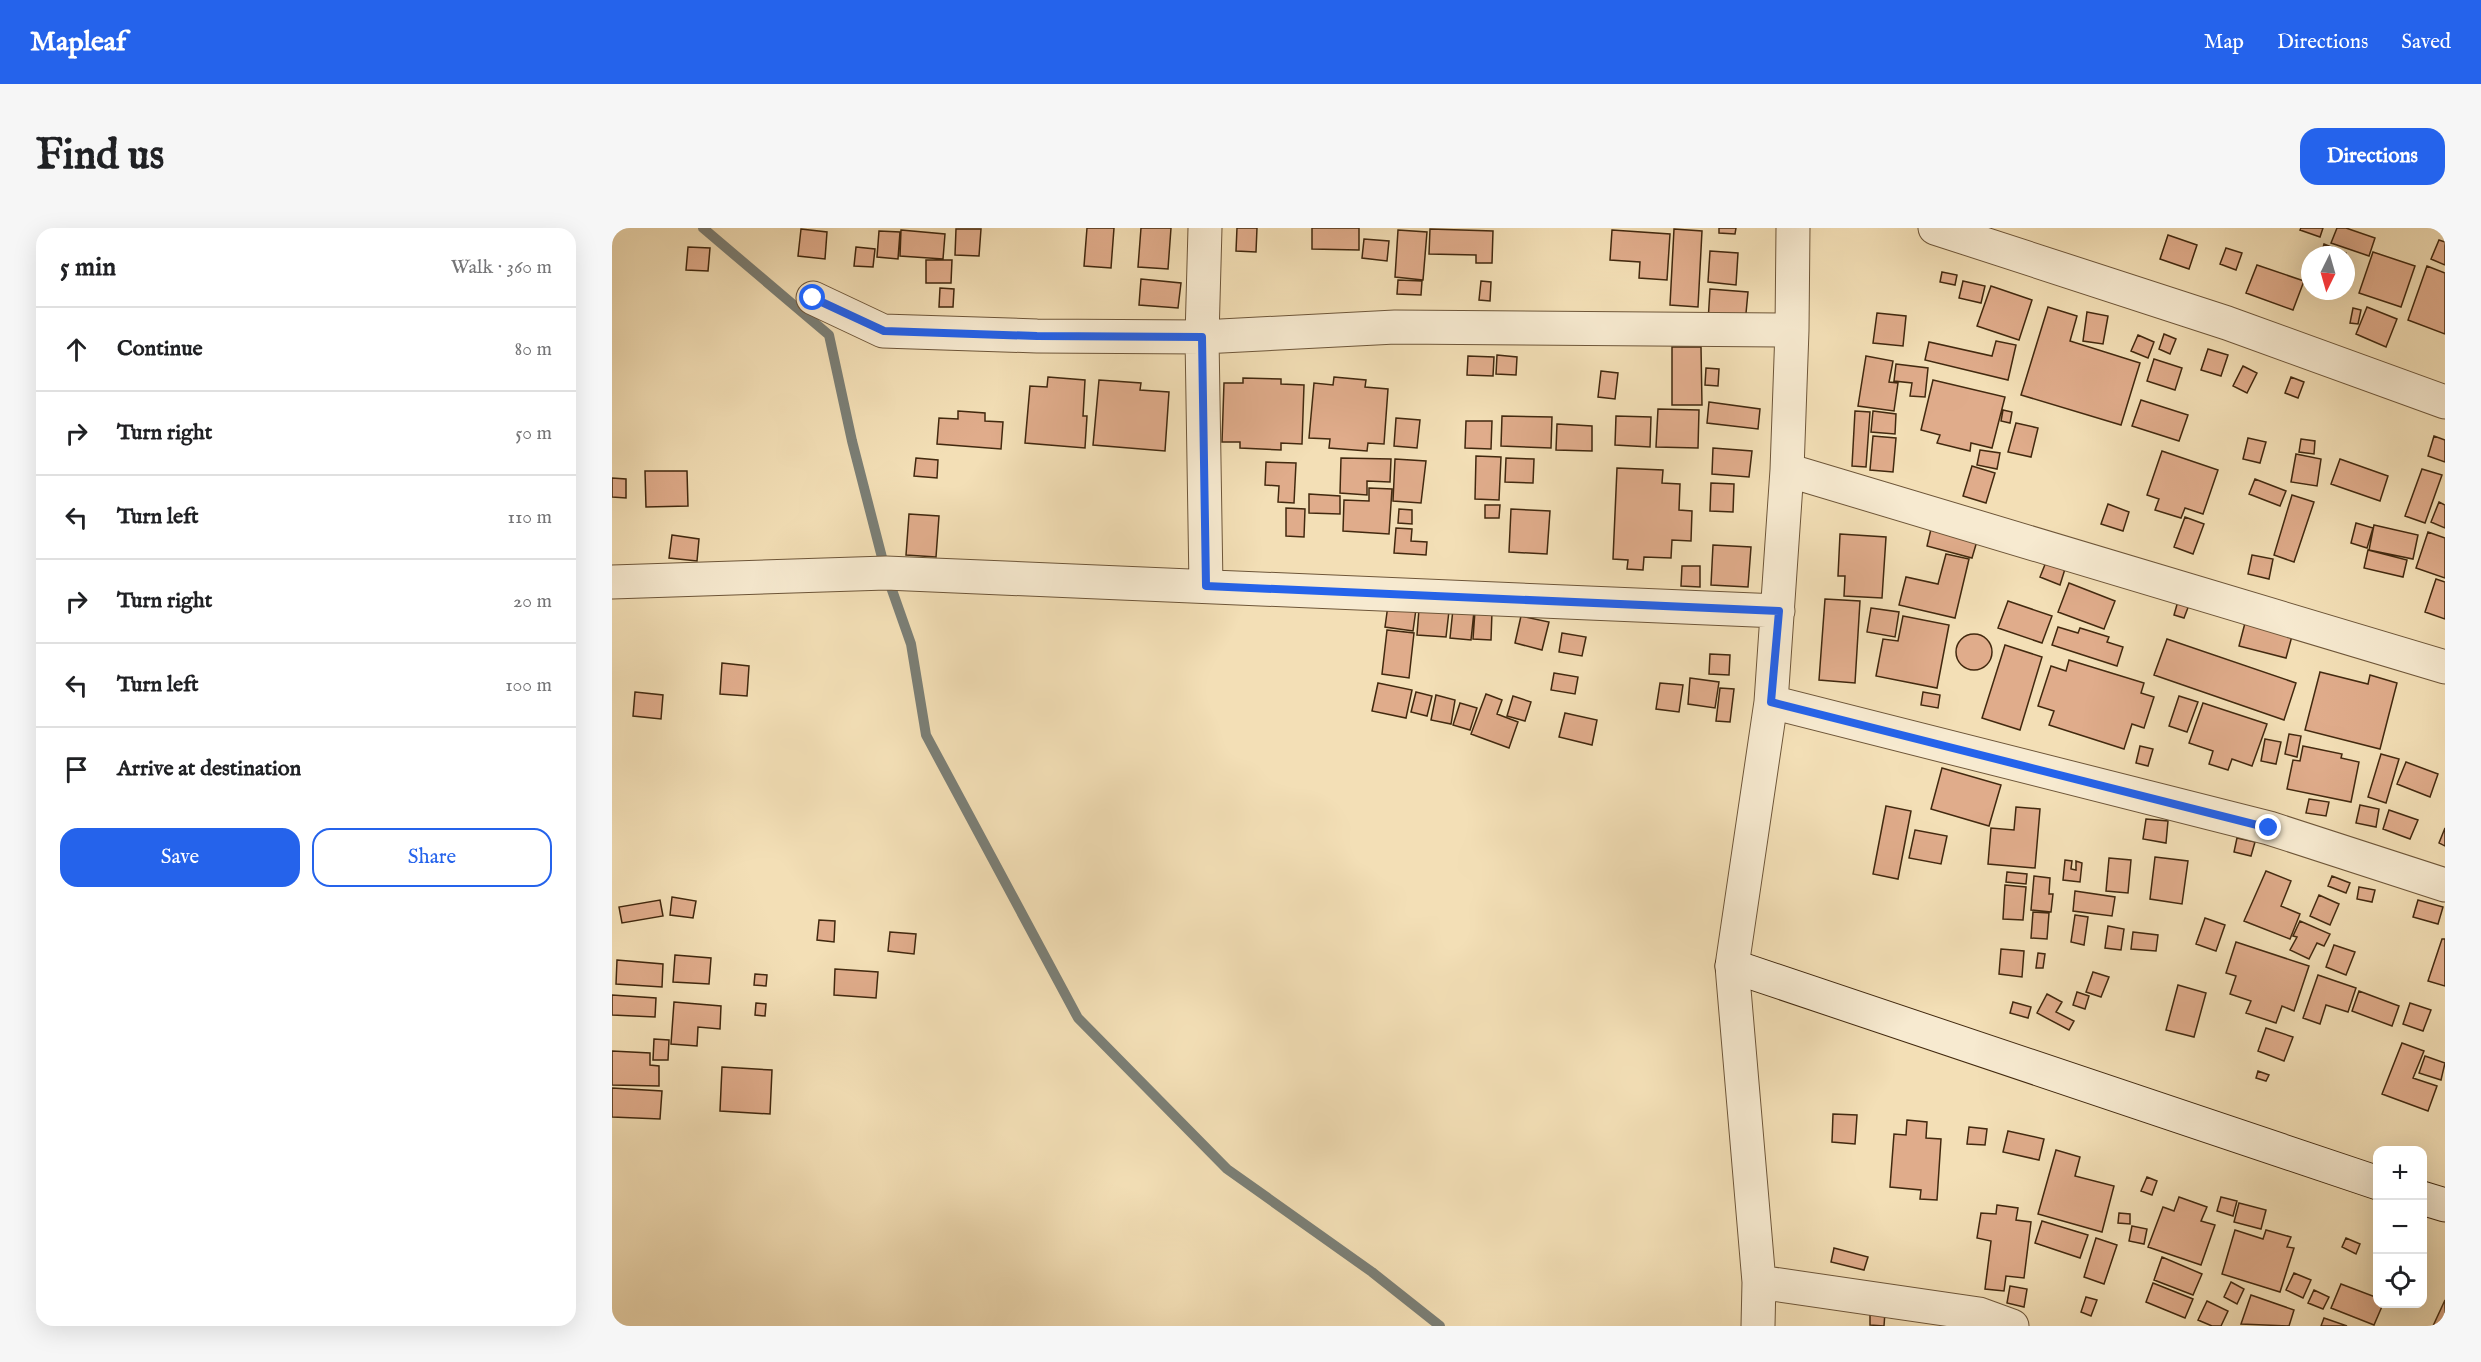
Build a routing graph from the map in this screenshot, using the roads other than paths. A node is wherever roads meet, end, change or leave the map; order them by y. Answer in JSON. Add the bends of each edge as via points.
{"nodes":[{"id":1,"x":1205,"y":228,"type":"edge"},
{"id":2,"x":1793,"y":228,"type":"edge"},
{"id":3,"x":1935,"y":228,"type":"edge"},
{"id":4,"x":813,"y":298,"type":"dead end"},
{"id":5,"x":1792,"y":330,"type":"junction"},
{"id":6,"x":1202,"y":337,"type":"junction"},
{"id":7,"x":2445,"y":402,"type":"edge"},
{"id":8,"x":1787,"y":470,"type":"junction"},
{"id":9,"x":612,"y":582,"type":"edge"},
{"id":10,"x":1206,"y":586,"type":"junction"},
{"id":11,"x":1779,"y":611,"type":"junction"},
{"id":12,"x":2445,"y":667,"type":"edge"},
{"id":13,"x":1771,"y":702,"type":"junction"},
{"id":14,"x":2445,"y":885,"type":"edge"},
{"id":15,"x":1732,"y":966,"type":"junction"},
{"id":16,"x":2373,"y":1181,"type":"edge"},
{"id":17,"x":2427,"y":1200,"type":"edge"},
{"id":18,"x":2445,"y":1205,"type":"edge"},
{"id":19,"x":1760,"y":1282,"type":"junction"},
{"id":20,"x":1758,"y":1326,"type":"edge"},
{"id":21,"x":2012,"y":1326,"type":"edge"}],
"edges":[{"from":1,"to":6,"type":"street"},
{"from":2,"to":5,"type":"street"},
{"from":3,"to":7,"type":"street","via":[[2227,323]]},
{"from":4,"to":6,"type":"street","via":[[884,331]]},
{"from":5,"to":6,"type":"street","via":[[1395,327]]},
{"from":5,"to":8,"type":"street"},
{"from":6,"to":10,"type":"street"},
{"from":8,"to":11,"type":"street"},
{"from":8,"to":12,"type":"street"},
{"from":9,"to":10,"type":"street","via":[[886,573]]},
{"from":10,"to":11,"type":"street"},
{"from":11,"to":13,"type":"street"},
{"from":13,"to":14,"type":"street","via":[[2269,828]]},
{"from":13,"to":15,"type":"street"},
{"from":15,"to":16,"type":"street"},
{"from":15,"to":19,"type":"street"},
{"from":17,"to":18,"type":"street"},
{"from":19,"to":20,"type":"street"},
{"from":19,"to":21,"type":"street","via":[[1979,1314]]}]}
